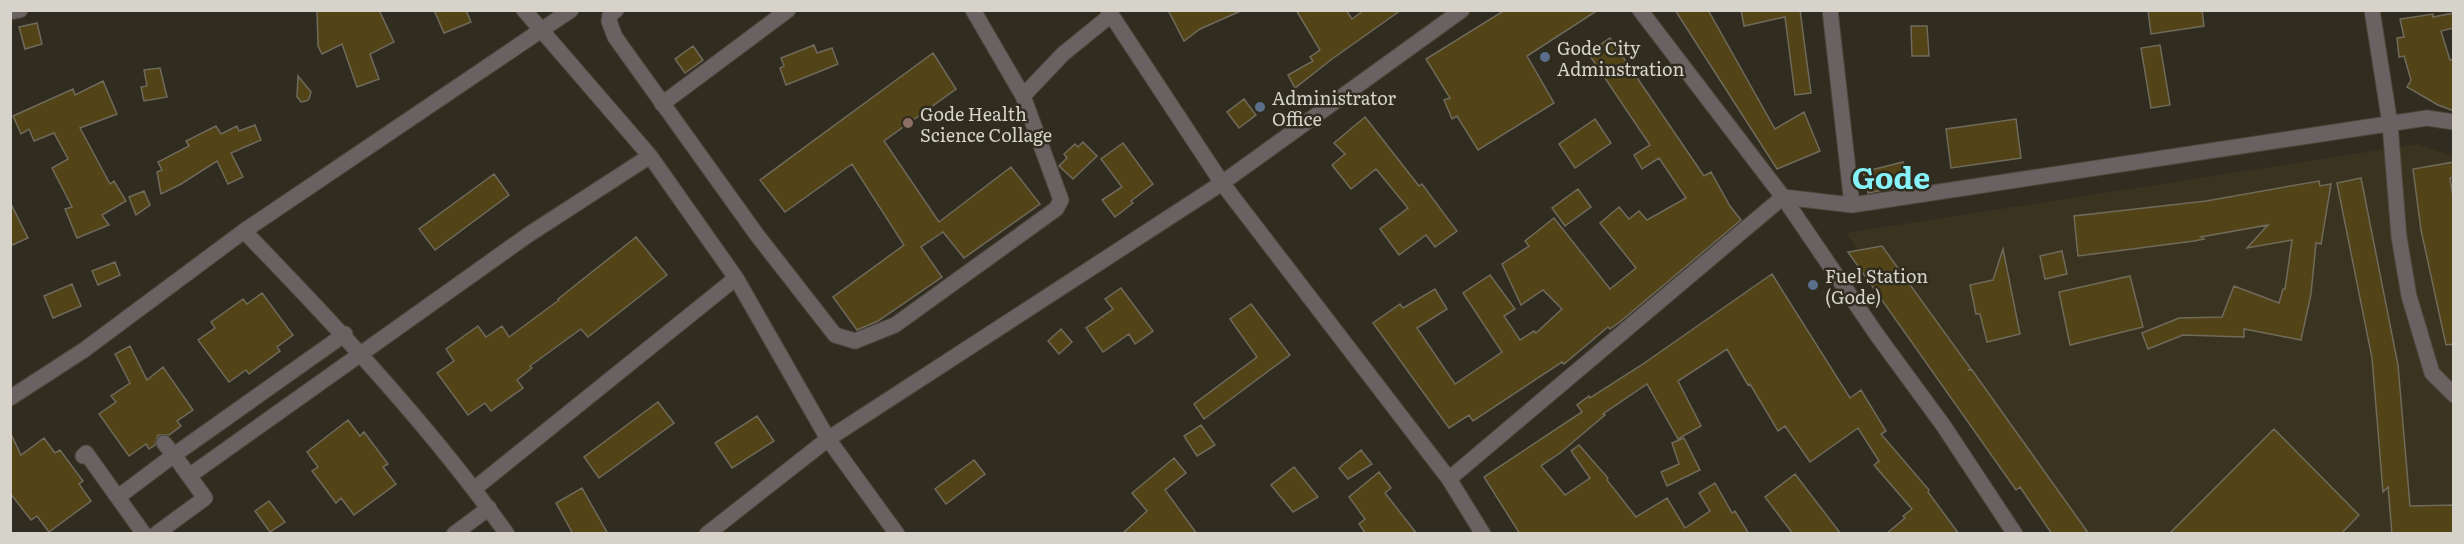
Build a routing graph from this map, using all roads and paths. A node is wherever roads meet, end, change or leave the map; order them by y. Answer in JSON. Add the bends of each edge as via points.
{"nodes":[{"id":1,"x":20,"y":10,"type":"edge"},
{"id":2,"x":524,"y":10,"type":"edge"},
{"id":3,"x":571,"y":10,"type":"edge"},
{"id":4,"x":616,"y":10,"type":"edge"},
{"id":5,"x":973,"y":10,"type":"edge"},
{"id":6,"x":1462,"y":10,"type":"edge"},
{"id":7,"x":1641,"y":10,"type":"edge"},
{"id":8,"x":1830,"y":10,"type":"edge"},
{"id":9,"x":2372,"y":10,"type":"edge"},
{"id":10,"x":10,"y":12,"type":"edge"},
{"id":11,"x":779,"y":13,"type":"edge"},
{"id":12,"x":1109,"y":13,"type":"edge"},
{"id":13,"x":541,"y":32,"type":"junction"},
{"id":14,"x":1023,"y":96,"type":"junction"},
{"id":15,"x":663,"y":104,"type":"junction"},
{"id":16,"x":2454,"y":122,"type":"edge"},
{"id":17,"x":2390,"y":124,"type":"junction"},
{"id":18,"x":650,"y":156,"type":"junction"},
{"id":19,"x":1222,"y":183,"type":"junction"},
{"id":20,"x":1783,"y":197,"type":"junction"},
{"id":21,"x":1852,"y":205,"type":"junction"},
{"id":22,"x":244,"y":231,"type":"junction"},
{"id":23,"x":736,"y":278,"type":"junction"},
{"id":24,"x":345,"y":334,"type":"junction"},
{"id":25,"x":361,"y":354,"type":"junction"},
{"id":26,"x":2454,"y":395,"type":"edge"},
{"id":27,"x":10,"y":398,"type":"edge"},
{"id":28,"x":828,"y":439,"type":"junction"},
{"id":29,"x":164,"y":443,"type":"dead end"},
{"id":30,"x":174,"y":455,"type":"junction"},
{"id":31,"x":83,"y":456,"type":"dead end"},
{"id":32,"x":189,"y":476,"type":"junction"},
{"id":33,"x":1449,"y":479,"type":"junction"},
{"id":34,"x":474,"y":489,"type":"junction"},
{"id":35,"x":118,"y":497,"type":"junction"},
{"id":36,"x":489,"y":508,"type":"junction"},
{"id":37,"x":1478,"y":532,"type":"edge"},
{"id":38,"x":144,"y":534,"type":"edge"},
{"id":39,"x":156,"y":534,"type":"edge"},
{"id":40,"x":454,"y":534,"type":"edge"},
{"id":41,"x":507,"y":534,"type":"edge"},
{"id":42,"x":707,"y":534,"type":"edge"},
{"id":43,"x":897,"y":534,"type":"edge"},
{"id":44,"x":2015,"y":534,"type":"edge"}],
"edges":[{"from":1,"to":10,"type":"street"},
{"from":2,"to":13,"type":"street"},
{"from":3,"to":13,"type":"street"},
{"from":4,"to":15,"type":"street","via":[[609,21],[615,37]]},
{"from":5,"to":14,"type":"street"},
{"from":6,"to":19,"type":"street"},
{"from":7,"to":20,"type":"street"},
{"from":8,"to":21,"type":"street"},
{"from":9,"to":17,"type":"street"},
{"from":11,"to":15,"type":"street"},
{"from":12,"to":14,"type":"street"},
{"from":12,"to":19,"type":"street"},
{"from":13,"to":18,"type":"street"},
{"from":13,"to":22,"type":"street"},
{"from":14,"to":15,"type":"street","via":[[1061,200],[1056,209],[895,324],[855,341],[835,335]]},
{"from":16,"to":17,"type":"street","via":[[2427,118]]},
{"from":17,"to":21,"type":"street"},
{"from":17,"to":26,"type":"street","via":[[2399,237],[2409,296],[2432,373]]},
{"from":18,"to":23,"type":"street"},
{"from":18,"to":25,"type":"street","via":[[528,235]]},
{"from":19,"to":28,"type":"street"},
{"from":19,"to":33,"type":"street"},
{"from":20,"to":21,"type":"street"},
{"from":20,"to":33,"type":"street"},
{"from":20,"to":44,"type":"street"},
{"from":22,"to":24,"type":"street"},
{"from":22,"to":27,"type":"street","via":[[84,350]]},
{"from":23,"to":28,"type":"street"},
{"from":23,"to":34,"type":"street"},
{"from":24,"to":25,"type":"street"},
{"from":24,"to":30,"type":"street"},
{"from":25,"to":32,"type":"street"},
{"from":25,"to":34,"type":"street"},
{"from":28,"to":42,"type":"street"},
{"from":28,"to":43,"type":"street"},
{"from":29,"to":30,"type":"street"},
{"from":30,"to":32,"type":"street"},
{"from":30,"to":35,"type":"street"},
{"from":31,"to":35,"type":"street","via":[[86,453]]},
{"from":32,"to":39,"type":"street","via":[[205,498]]},
{"from":33,"to":37,"type":"street"},
{"from":34,"to":36,"type":"street"},
{"from":35,"to":38,"type":"street"},
{"from":36,"to":40,"type":"street"},
{"from":36,"to":41,"type":"street"}]}
